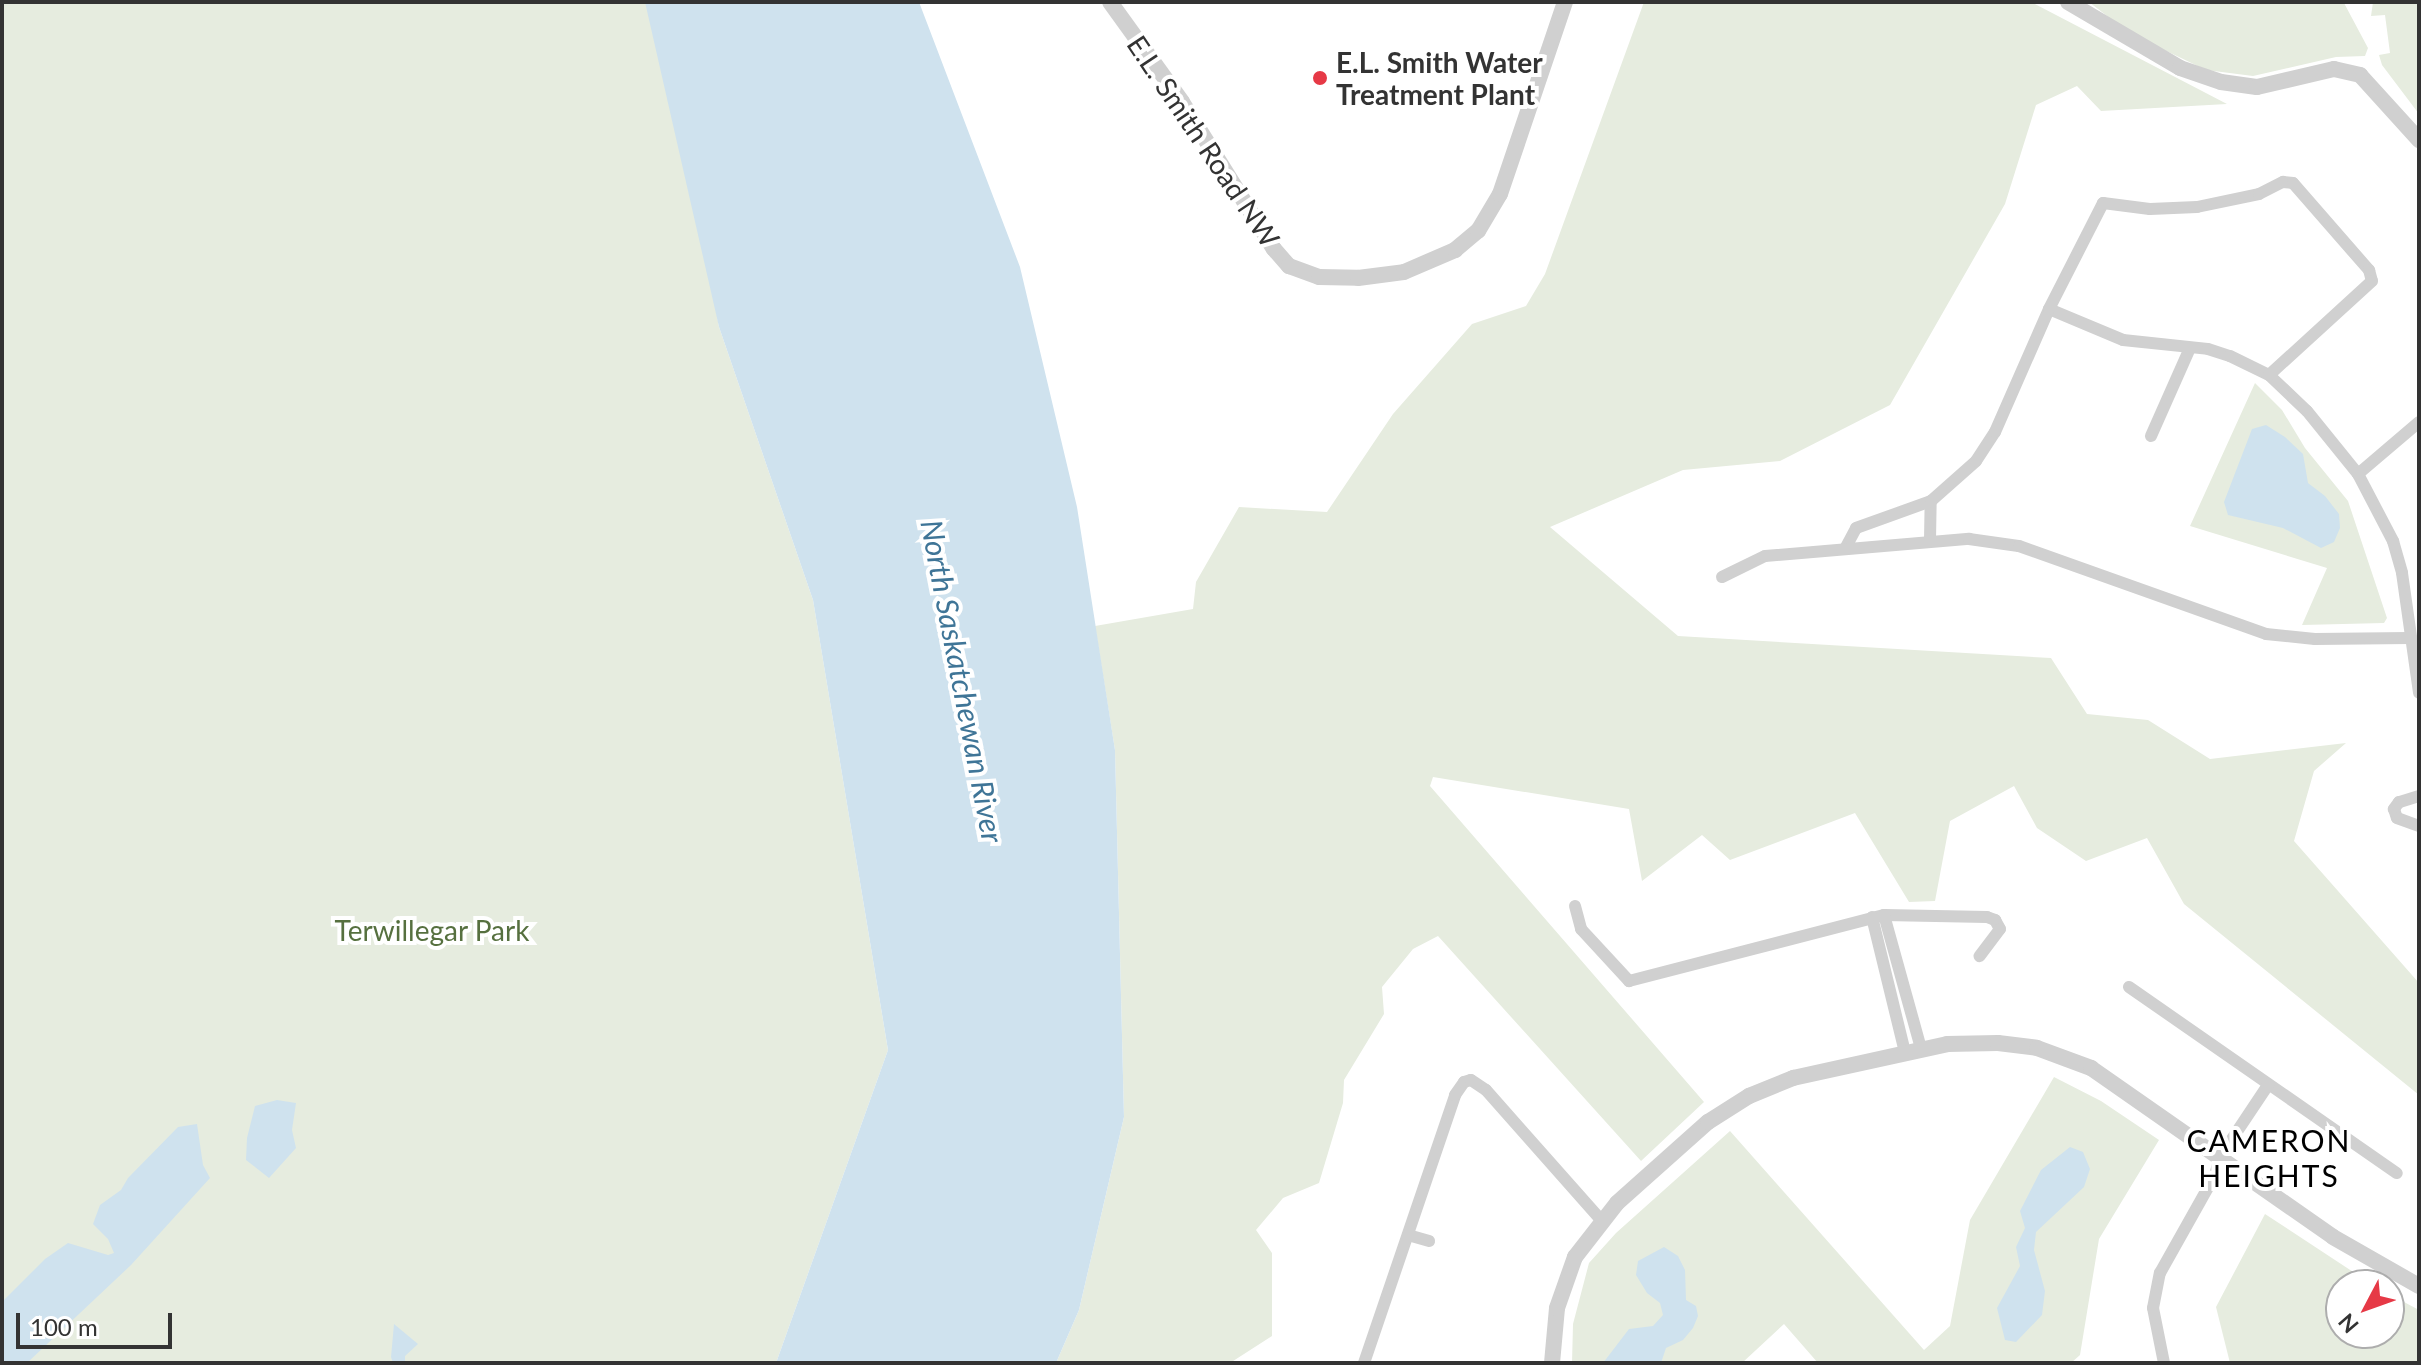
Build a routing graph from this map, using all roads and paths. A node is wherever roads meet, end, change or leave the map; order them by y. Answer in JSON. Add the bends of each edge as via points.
{"nodes":[{"id":1,"x":1110,"y":2,"type":"edge"},
{"id":2,"x":1565,"y":2,"type":"edge"},
{"id":3,"x":2068,"y":2,"type":"edge"},
{"id":4,"x":2419,"y":140,"type":"edge"},
{"id":5,"x":2049,"y":309,"type":"junction"},
{"id":6,"x":2190,"y":348,"type":"junction"},
{"id":7,"x":2269,"y":375,"type":"junction"},
{"id":8,"x":2419,"y":422,"type":"edge"},
{"id":9,"x":2151,"y":436,"type":"dead end"},
{"id":10,"x":2358,"y":474,"type":"junction"},
{"id":11,"x":1931,"y":501,"type":"junction"},
{"id":12,"x":1930,"y":540,"type":"junction"},
{"id":13,"x":1846,"y":547,"type":"junction"},
{"id":14,"x":1722,"y":577,"type":"dead end"},
{"id":15,"x":2409,"y":638,"type":"junction"},
{"id":16,"x":2419,"y":693,"type":"edge"},
{"id":17,"x":2419,"y":796,"type":"edge"},
{"id":18,"x":2419,"y":826,"type":"edge"},
{"id":19,"x":1575,"y":906,"type":"dead end"},
{"id":20,"x":1878,"y":916,"type":"junction"},
{"id":21,"x":1980,"y":956,"type":"dead end"},
{"id":22,"x":2129,"y":987,"type":"dead end"},
{"id":23,"x":1913,"y":1050,"type":"junction"},
{"id":24,"x":2268,"y":1085,"type":"junction"},
{"id":25,"x":2220,"y":1157,"type":"junction"},
{"id":26,"x":2397,"y":1173,"type":"dead end"},
{"id":27,"x":1601,"y":1220,"type":"junction"},
{"id":28,"x":1408,"y":1235,"type":"junction"},
{"id":29,"x":1429,"y":1241,"type":"dead end"},
{"id":30,"x":2419,"y":1286,"type":"edge"},
{"id":31,"x":2163,"y":1362,"type":"edge"},
{"id":32,"x":1364,"y":1363,"type":"edge"},
{"id":33,"x":1552,"y":1363,"type":"edge"}],
"edges":[{"from":1,"to":2,"type":"street","name":"E.L. Smith Road NW","via":[[1289,266],[1319,277],[1358,278],[1404,272],[1455,250],[1478,231],[1500,194]]},
{"from":3,"to":4,"type":"street","via":[[2180,68],[2221,82],[2257,87],[2334,69],[2360,75]]},
{"from":5,"to":6,"type":"street","via":[[2123,340]]},
{"from":5,"to":7,"type":"street","via":[[2103,203],[2197,207],[2259,194],[2288,181],[2369,270],[2372,281]]},
{"from":5,"to":11,"type":"street","via":[[1995,432],[1965,473]]},
{"from":6,"to":7,"type":"street","via":[[2230,356]]},
{"from":6,"to":9,"type":"street"},
{"from":7,"to":10,"type":"street","via":[[2307,411]]},
{"from":8,"to":10,"type":"street"},
{"from":10,"to":15,"type":"street","via":[[2393,541]]},
{"from":11,"to":12,"type":"street"},
{"from":11,"to":13,"type":"street","via":[[1856,528]]},
{"from":12,"to":13,"type":"street"},
{"from":12,"to":15,"type":"street","via":[[2019,546],[2266,634]]},
{"from":13,"to":14,"type":"street","via":[[1765,556]]},
{"from":15,"to":16,"type":"street"},
{"from":17,"to":18,"type":"street","via":[[2394,809],[2397,818]]},
{"from":19,"to":20,"type":"street","via":[[1581,929],[1621,976],[1635,982]]},
{"from":20,"to":21,"type":"street","via":[[1995,920],[2000,929]]},
{"from":20,"to":23,"type":"street"},
{"from":22,"to":24,"type":"street"},
{"from":23,"to":25,"type":"street","via":[[1998,1043],[2065,1057],[2110,1080]]},
{"from":23,"to":27,"type":"street","via":[[1793,1078],[1749,1096],[1708,1122]]},
{"from":24,"to":25,"type":"street"},
{"from":24,"to":26,"type":"street"},
{"from":25,"to":30,"type":"street","via":[[2333,1237]]},
{"from":25,"to":31,"type":"street","via":[[2156,1285],[2154,1321]]},
{"from":27,"to":28,"type":"street","via":[[1486,1090],[1471,1080],[1455,1095]]},
{"from":27,"to":33,"type":"street","via":[[1575,1257],[1565,1283],[1552,1337]]},
{"from":28,"to":29,"type":"street"},
{"from":28,"to":32,"type":"street"}]}
